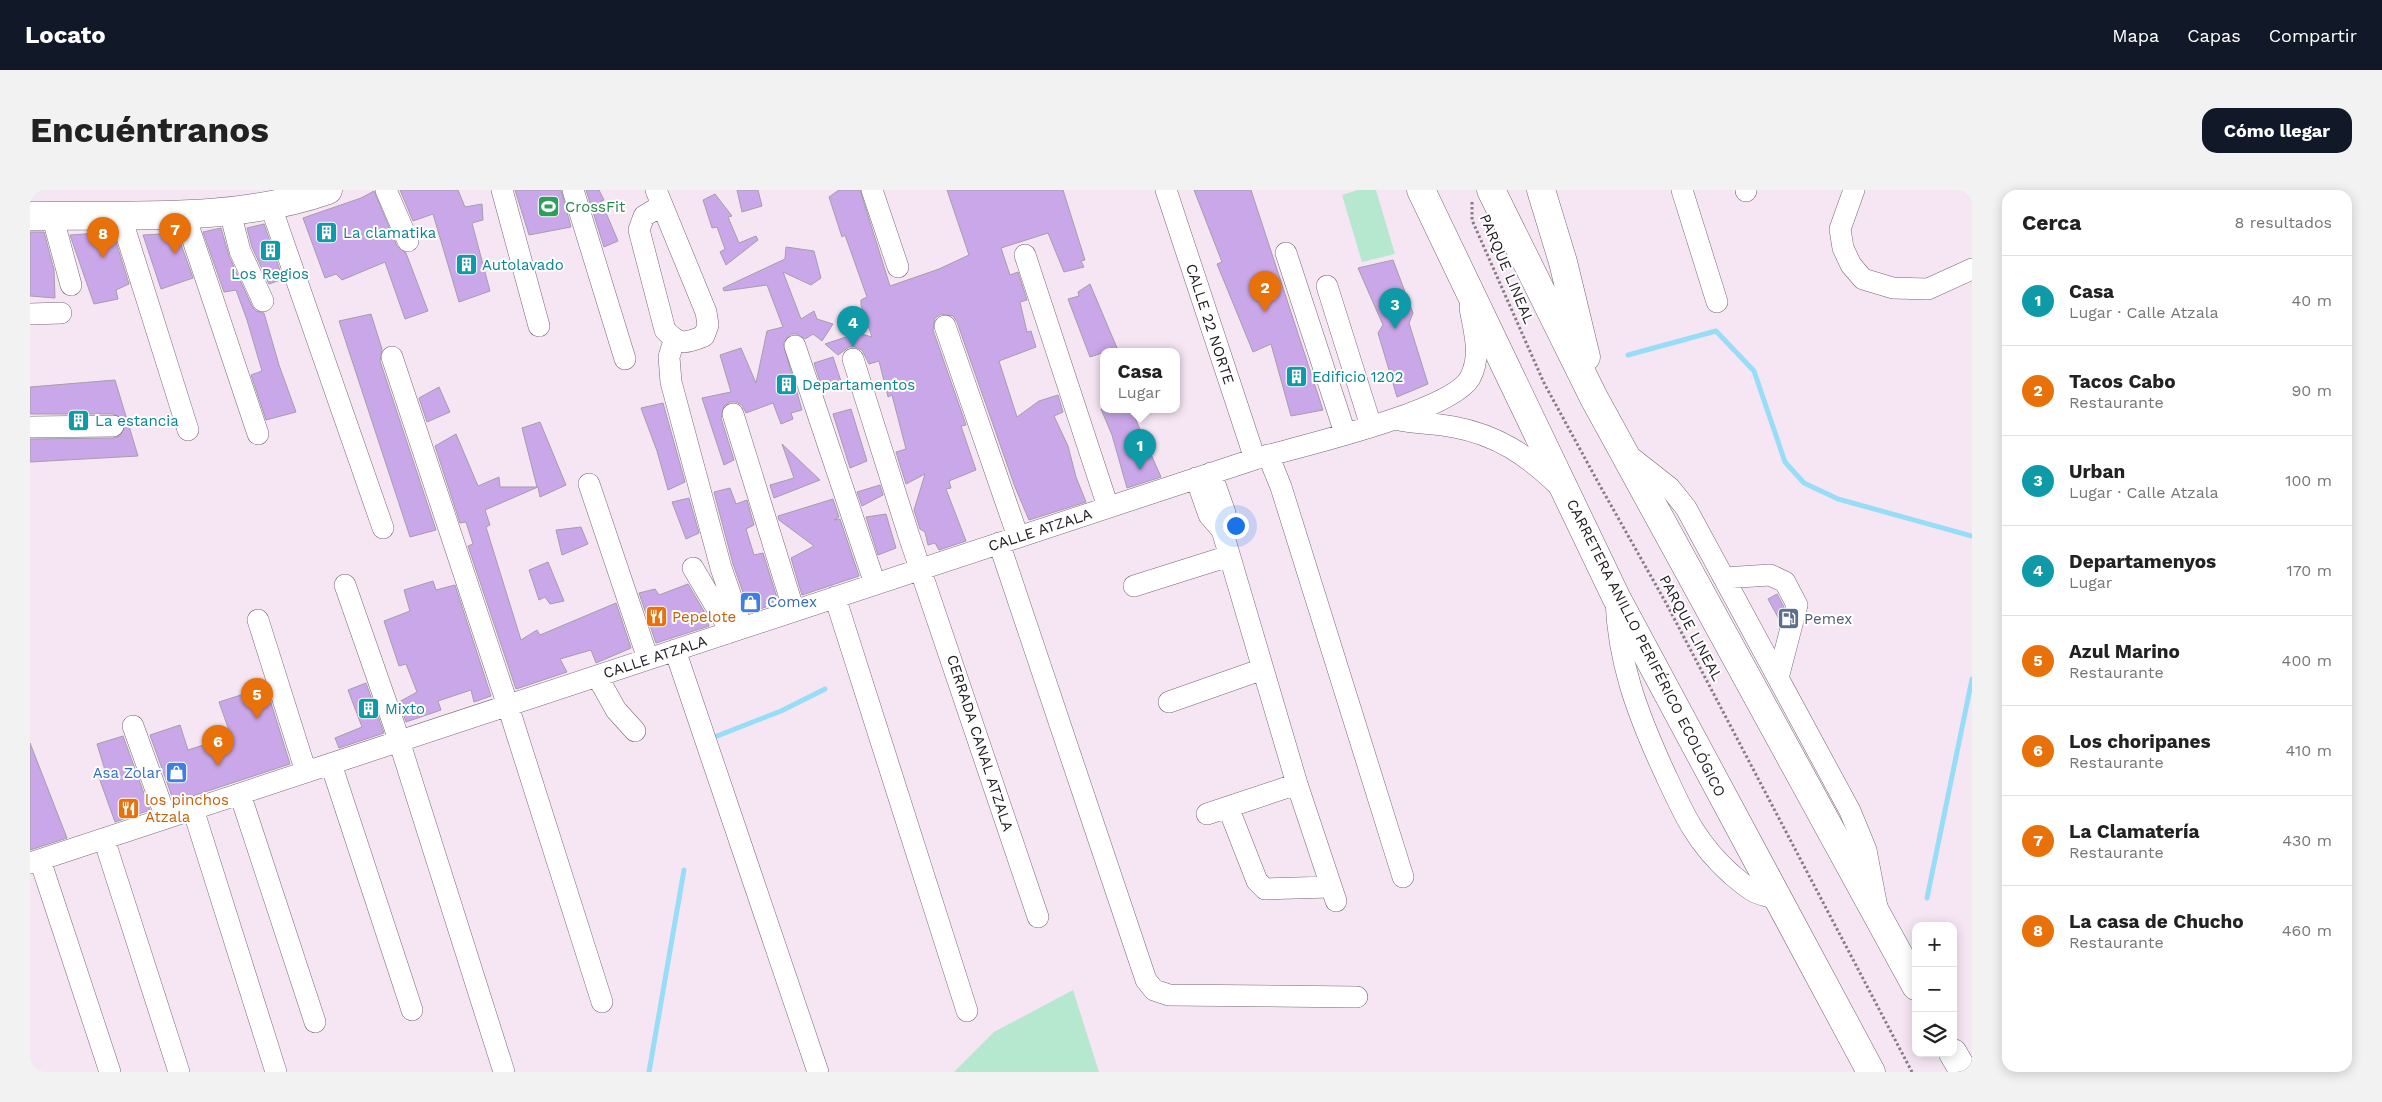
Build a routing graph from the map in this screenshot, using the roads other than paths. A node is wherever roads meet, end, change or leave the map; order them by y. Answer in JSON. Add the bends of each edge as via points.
{"nodes":[{"id":1,"x":328,"y":190,"type":"edge"},
{"id":2,"x":386,"y":190,"type":"edge"},
{"id":3,"x":502,"y":190,"type":"edge"},
{"id":4,"x":573,"y":190,"type":"edge"},
{"id":5,"x":872,"y":190,"type":"edge"},
{"id":6,"x":1166,"y":190,"type":"edge"},
{"id":7,"x":1421,"y":190,"type":"edge"},
{"id":8,"x":1541,"y":190,"type":"edge"},
{"id":9,"x":1682,"y":190,"type":"edge"},
{"id":10,"x":1854,"y":190,"type":"edge"},
{"id":11,"x":1482,"y":194,"type":"edge"},
{"id":12,"x":659,"y":198,"type":"edge"},
{"id":13,"x":270,"y":204,"type":"junction"},
{"id":14,"x":230,"y":212,"type":"junction"},
{"id":15,"x":184,"y":213,"type":"junction"},
{"id":16,"x":120,"y":214,"type":"junction"},
{"id":17,"x":41,"y":216,"type":"edge"},
{"id":18,"x":408,"y":241,"type":"dead end"},
{"id":19,"x":1286,"y":253,"type":"dead end"},
{"id":20,"x":1025,"y":254,"type":"dead end"},
{"id":21,"x":898,"y":267,"type":"dead end"},
{"id":22,"x":1972,"y":268,"type":"edge"},
{"id":23,"x":1464,"y":279,"type":"junction"},
{"id":24,"x":71,"y":285,"type":"dead end"},
{"id":25,"x":1327,"y":286,"type":"dead end"},
{"id":26,"x":263,"y":301,"type":"dead end"},
{"id":27,"x":1717,"y":302,"type":"dead end"},
{"id":28,"x":30,"y":314,"type":"edge"},
{"id":29,"x":61,"y":314,"type":"dead end"},
{"id":30,"x":539,"y":326,"type":"dead end"},
{"id":31,"x":946,"y":326,"type":"dead end"},
{"id":32,"x":674,"y":340,"type":"junction"},
{"id":33,"x":795,"y":346,"type":"dead end"},
{"id":34,"x":392,"y":358,"type":"dead end"},
{"id":35,"x":625,"y":359,"type":"dead end"},
{"id":36,"x":853,"y":359,"type":"dead end"},
{"id":37,"x":1594,"y":398,"type":"junction"},
{"id":38,"x":733,"y":414,"type":"dead end"},
{"id":39,"x":1396,"y":419,"type":"junction"},
{"id":40,"x":113,"y":426,"type":"dead end"},
{"id":41,"x":1371,"y":426,"type":"junction"},
{"id":42,"x":30,"y":427,"type":"edge"},
{"id":43,"x":188,"y":430,"type":"dead end"},
{"id":44,"x":258,"y":434,"type":"dead end"},
{"id":45,"x":1345,"y":434,"type":"junction"},
{"id":46,"x":1623,"y":452,"type":"junction"},
{"id":47,"x":1262,"y":457,"type":"junction"},
{"id":48,"x":1203,"y":476,"type":"junction"},
{"id":49,"x":588,"y":484,"type":"dead end"},
{"id":50,"x":1567,"y":495,"type":"junction"},
{"id":51,"x":1108,"y":507,"type":"junction"},
{"id":52,"x":383,"y":528,"type":"dead end"},
{"id":53,"x":1009,"y":540,"type":"junction"},
{"id":54,"x":1229,"y":556,"type":"junction"},
{"id":55,"x":693,"y":568,"type":"dead end"},
{"id":56,"x":921,"y":569,"type":"junction"},
{"id":57,"x":1724,"y":578,"type":"junction"},
{"id":58,"x":875,"y":584,"type":"junction"},
{"id":59,"x":345,"y":585,"type":"dead end"},
{"id":60,"x":1134,"y":586,"type":"dead end"},
{"id":61,"x":1616,"y":597,"type":"junction"},
{"id":62,"x":835,"y":598,"type":"junction"},
{"id":63,"x":794,"y":611,"type":"junction"},
{"id":64,"x":258,"y":620,"type":"dead end"},
{"id":65,"x":735,"y":630,"type":"junction"},
{"id":66,"x":675,"y":650,"type":"junction"},
{"id":67,"x":648,"y":659,"type":"junction"},
{"id":68,"x":1263,"y":669,"type":"junction"},
{"id":69,"x":597,"y":676,"type":"junction"},
{"id":70,"x":1778,"y":678,"type":"junction"},
{"id":71,"x":1169,"y":702,"type":"dead end"},
{"id":72,"x":508,"y":706,"type":"junction"},
{"id":73,"x":132,"y":726,"type":"dead end"},
{"id":74,"x":635,"y":731,"type":"dead end"},
{"id":75,"x":399,"y":742,"type":"junction"},
{"id":76,"x":331,"y":764,"type":"junction"},
{"id":77,"x":306,"y":772,"type":"junction"},
{"id":78,"x":1297,"y":784,"type":"junction"},
{"id":79,"x":240,"y":794,"type":"junction"},
{"id":80,"x":1228,"y":807,"type":"junction"},
{"id":81,"x":193,"y":809,"type":"junction"},
{"id":82,"x":1207,"y":814,"type":"dead end"},
{"id":83,"x":166,"y":818,"type":"junction"},
{"id":84,"x":104,"y":839,"type":"junction"},
{"id":85,"x":35,"y":862,"type":"edge"},
{"id":86,"x":1403,"y":876,"type":"dead end"},
{"id":87,"x":1777,"y":899,"type":"junction"},
{"id":88,"x":1038,"y":917,"type":"dead end"},
{"id":89,"x":1878,"y":920,"type":"junction"},
{"id":90,"x":1912,"y":979,"type":"edge"},
{"id":91,"x":1357,"y":998,"type":"dead end"},
{"id":92,"x":602,"y":1002,"type":"dead end"},
{"id":93,"x":412,"y":1010,"type":"dead end"},
{"id":94,"x":967,"y":1011,"type":"dead end"},
{"id":95,"x":315,"y":1022,"type":"dead end"},
{"id":96,"x":1955,"y":1057,"type":"edge"},
{"id":97,"x":1871,"y":1071,"type":"edge"},
{"id":98,"x":110,"y":1072,"type":"edge"},
{"id":99,"x":179,"y":1072,"type":"edge"},
{"id":100,"x":276,"y":1072,"type":"edge"},
{"id":101,"x":504,"y":1072,"type":"edge"},
{"id":102,"x":818,"y":1072,"type":"edge"},
{"id":103,"x":1964,"y":1072,"type":"edge"}],
"edges":[{"from":1,"to":13,"type":"main road"},
{"from":2,"to":18,"type":"street"},
{"from":3,"to":30,"type":"street"},
{"from":4,"to":35,"type":"street"},
{"from":5,"to":21,"type":"street"},
{"from":6,"to":47,"type":"street","name":"CALLE 22 NORTE"},
{"from":7,"to":23,"type":"main road","name":"CARRETERA ANILLO PERIFÉRICO ECOLÓGICO"},
{"from":8,"to":37,"type":"main road","via":[[1573,302]]},
{"from":9,"to":27,"type":"street"},
{"from":10,"to":22,"type":"street","via":[[1840,229],[1843,248],[1863,279],[1893,288],[1928,289]]},
{"from":11,"to":37,"type":"main road"},
{"from":12,"to":32,"type":"street","via":[[644,216],[639,230],[665,330]]},
{"from":12,"to":32,"type":"street","via":[[706,312],[708,325],[704,336],[690,342]]},
{"from":13,"to":14,"type":"main road"},
{"from":13,"to":52,"type":"street"},
{"from":14,"to":15,"type":"main road"},
{"from":14,"to":26,"type":"street","via":[[240,251]]},
{"from":15,"to":16,"type":"main road"},
{"from":15,"to":44,"type":"street"},
{"from":16,"to":17,"type":"main road"},
{"from":16,"to":43,"type":"street"},
{"from":17,"to":24,"type":"street"},
{"from":19,"to":45,"type":"street"},
{"from":20,"to":51,"type":"street"},
{"from":23,"to":39,"type":"street","name":"CALLE ATZALA","via":[[1477,351],[1471,376],[1458,391]]},
{"from":23,"to":50,"type":"main road","name":"CARRETERA ANILLO PERIFÉRICO ECOLÓGICO"},
{"from":25,"to":41,"type":"street"},
{"from":28,"to":29,"type":"street"},
{"from":31,"to":53,"type":"street"},
{"from":32,"to":65,"type":"street","via":[[669,357],[671,382],[722,568]]},
{"from":33,"to":58,"type":"street"},
{"from":34,"to":72,"type":"street"},
{"from":36,"to":56,"type":"street","name":"CERRADA CANAL ATZALA"},
{"from":37,"to":46,"type":"main road"},
{"from":38,"to":63,"type":"street"},
{"from":39,"to":41,"type":"street","name":"CALLE ATZALA"},
{"from":39,"to":50,"type":"street","name":"CALLE ATZALA","via":[[1452,426],[1498,440],[1530,459]]},
{"from":40,"to":42,"type":"street"},
{"from":41,"to":45,"type":"street","name":"CALLE ATZALA"},
{"from":45,"to":47,"type":"street","name":"CALLE ATZALA"},
{"from":46,"to":57,"type":"street","via":[[1660,479],[1678,498]]},
{"from":46,"to":89,"type":"main road"},
{"from":47,"to":48,"type":"street","name":"CALLE ATZALA"},
{"from":47,"to":86,"type":"street","name":"CALLE 22 NORTE","via":[[1281,487]]},
{"from":48,"to":51,"type":"street","name":"CALLE ATZALA"},
{"from":48,"to":54,"type":"street","via":[[1209,515],[1222,530]]},
{"from":49,"to":67,"type":"street"},
{"from":50,"to":61,"type":"main road","name":"CARRETERA ANILLO PERIFÉRICO ECOLÓGICO"},
{"from":51,"to":53,"type":"street","name":"CALLE ATZALA"},
{"from":53,"to":56,"type":"street","name":"CALLE ATZALA"},
{"from":53,"to":91,"type":"street","via":[[1146,980],[1154,990],[1169,995]]},
{"from":54,"to":60,"type":"street"},
{"from":54,"to":68,"type":"street"},
{"from":55,"to":65,"type":"street","via":[[725,622]]},
{"from":56,"to":58,"type":"street","name":"CALLE ATZALA"},
{"from":56,"to":88,"type":"street","name":"CERRADA CANAL ATZALA"},
{"from":57,"to":70,"type":"street"},
{"from":57,"to":70,"type":"street","via":[[1770,575],[1785,582],[1796,605]]},
{"from":58,"to":62,"type":"street","name":"CALLE ATZALA"},
{"from":59,"to":75,"type":"street"},
{"from":61,"to":87,"type":"main road","name":"CARRETERA ANILLO PERIFÉRICO ECOLÓGICO"},
{"from":61,"to":87,"type":"street","via":[[1617,630],[1632,695],[1687,823],[1709,852],[1737,879],[1754,892]]},
{"from":62,"to":63,"type":"street","name":"CALLE ATZALA"},
{"from":62,"to":94,"type":"street"},
{"from":63,"to":65,"type":"street","name":"CALLE ATZALA"},
{"from":64,"to":77,"type":"street"},
{"from":65,"to":66,"type":"street","name":"CALLE ATZALA"},
{"from":66,"to":67,"type":"street","name":"CALLE ATZALA"},
{"from":66,"to":102,"type":"street"},
{"from":67,"to":69,"type":"street","name":"CALLE ATZALA"},
{"from":68,"to":71,"type":"street"},
{"from":68,"to":78,"type":"street"},
{"from":69,"to":72,"type":"street","name":"CALLE ATZALA"},
{"from":69,"to":74,"type":"street","via":[[616,710]]},
{"from":70,"to":89,"type":"street","via":[[1858,830],[1871,870]]},
{"from":72,"to":75,"type":"street","name":"CALLE ATZALA"},
{"from":72,"to":92,"type":"street"},
{"from":73,"to":83,"type":"street"},
{"from":75,"to":76,"type":"street","name":"CALLE ATZALA"},
{"from":75,"to":101,"type":"street"},
{"from":76,"to":77,"type":"street","name":"CALLE ATZALA"},
{"from":76,"to":93,"type":"street"},
{"from":77,"to":79,"type":"street","name":"CALLE ATZALA"},
{"from":78,"to":80,"type":"street"},
{"from":78,"to":80,"type":"street","via":[[1333,894],[1265,889],[1257,881]]},
{"from":79,"to":81,"type":"street","name":"CALLE ATZALA"},
{"from":79,"to":95,"type":"street"},
{"from":80,"to":82,"type":"street"},
{"from":81,"to":83,"type":"street","name":"CALLE ATZALA"},
{"from":81,"to":100,"type":"street"},
{"from":83,"to":84,"type":"street","name":"CALLE ATZALA"},
{"from":84,"to":85,"type":"street","name":"CALLE ATZALA"},
{"from":84,"to":99,"type":"street"},
{"from":85,"to":98,"type":"street"},
{"from":87,"to":97,"type":"main road","name":"CARRETERA ANILLO PERIFÉRICO ECOLÓGICO"},
{"from":89,"to":90,"type":"main road"},
{"from":96,"to":103,"type":"main road"}]}
